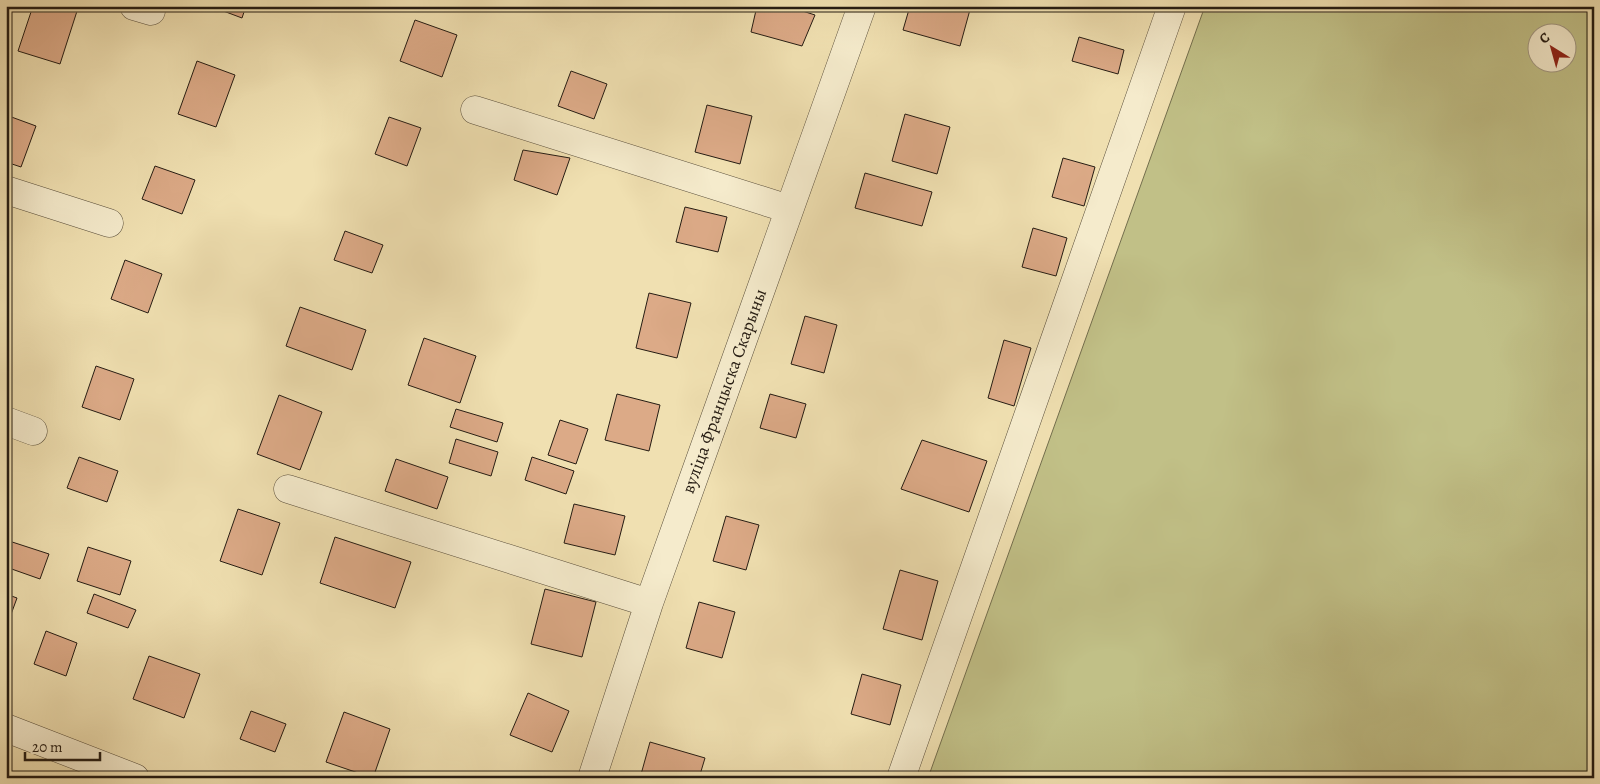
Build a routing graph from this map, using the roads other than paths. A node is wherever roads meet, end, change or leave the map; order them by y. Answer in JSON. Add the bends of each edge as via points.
{"nodes":[{"id":1,"x":862,"y":6,"type":"edge"},
{"id":2,"x":1172,"y":6,"type":"edge"},
{"id":3,"x":475,"y":110,"type":"dead end"},
{"id":4,"x":6,"y":190,"type":"edge"},
{"id":5,"x":789,"y":209,"type":"junction"},
{"id":6,"x":109,"y":223,"type":"dead end"},
{"id":7,"x":6,"y":421,"type":"edge"},
{"id":8,"x":33,"y":431,"type":"dead end"},
{"id":9,"x":288,"y":489,"type":"dead end"},
{"id":10,"x":649,"y":603,"type":"junction"},
{"id":11,"x":6,"y":728,"type":"edge"},
{"id":12,"x":135,"y":778,"type":"edge"},
{"id":13,"x":592,"y":778,"type":"edge"},
{"id":14,"x":901,"y":778,"type":"edge"}],
"edges":[{"from":1,"to":5,"type":"street","name":"вуліца Францыска Скарыны"},
{"from":2,"to":14,"type":"street"},
{"from":3,"to":5,"type":"street"},
{"from":4,"to":6,"type":"street"},
{"from":5,"to":10,"type":"street","name":"вуліца Францыска Скарыны"},
{"from":7,"to":8,"type":"street"},
{"from":9,"to":10,"type":"street"},
{"from":10,"to":13,"type":"street","name":"вуліца Францыска Скарыны"},
{"from":11,"to":12,"type":"street"}]}
